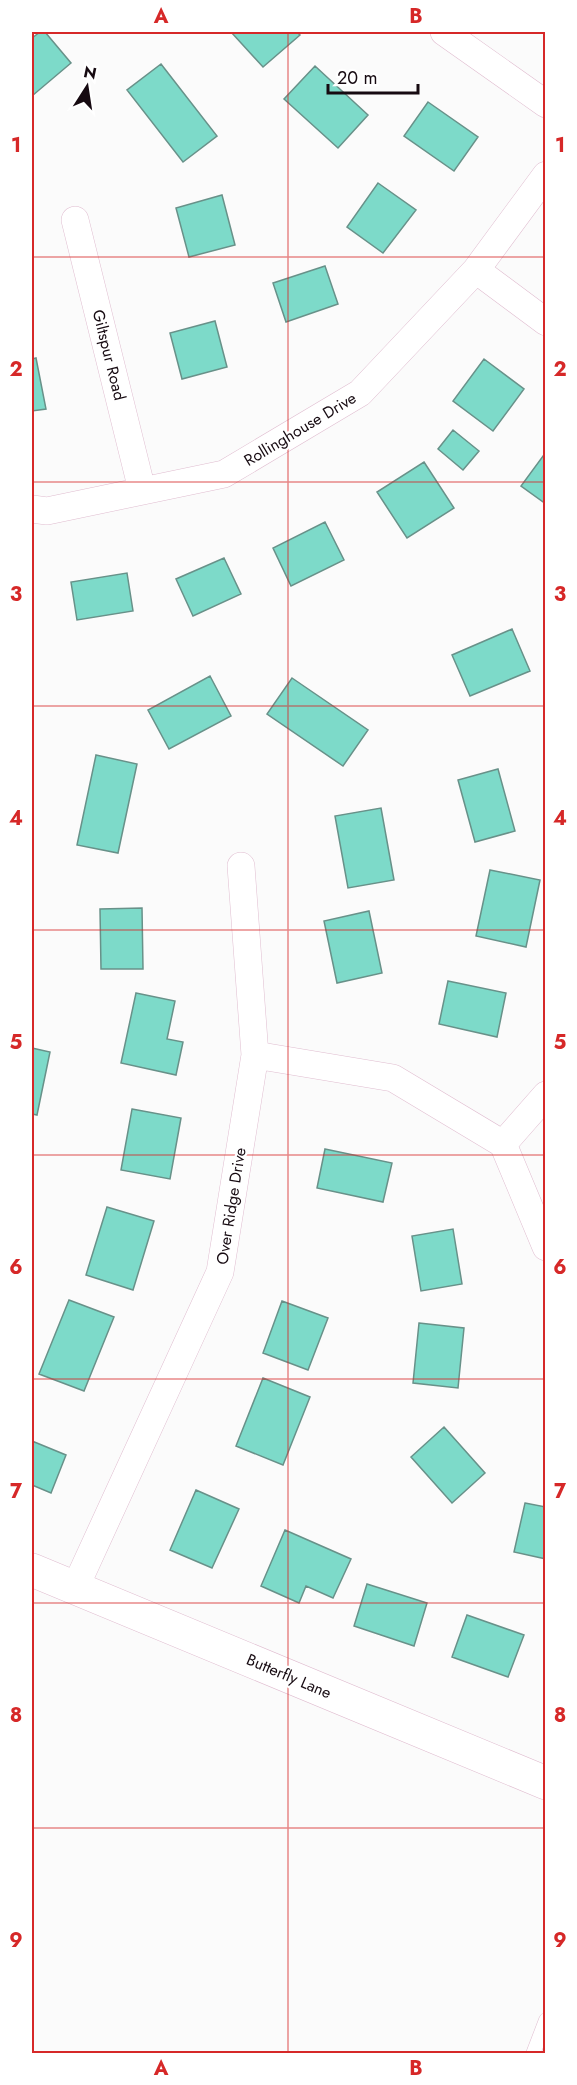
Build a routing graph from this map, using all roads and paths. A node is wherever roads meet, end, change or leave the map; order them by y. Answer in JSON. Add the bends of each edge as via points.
{"nodes":[{"id":1,"x":444,"y":32,"type":"edge"},
{"id":2,"x":546,"y":104,"type":"edge"},
{"id":3,"x":546,"y":175,"type":"edge"},
{"id":4,"x":75,"y":220,"type":"dead end"},
{"id":5,"x":476,"y":270,"type":"junction"},
{"id":6,"x":546,"y":322,"type":"edge"},
{"id":7,"x":142,"y":490,"type":"junction"},
{"id":8,"x":32,"y":510,"type":"edge"},
{"id":9,"x":241,"y":866,"type":"dead end"},
{"id":10,"x":255,"y":1055,"type":"junction"},
{"id":11,"x":546,"y":1095,"type":"edge"},
{"id":12,"x":503,"y":1144,"type":"junction"},
{"id":13,"x":546,"y":1246,"type":"edge"},
{"id":14,"x":32,"y":1570,"type":"edge"},
{"id":15,"x":75,"y":1588,"type":"junction"},
{"id":16,"x":546,"y":1783,"type":"edge"},
{"id":17,"x":546,"y":2020,"type":"edge"},
{"id":18,"x":532,"y":2054,"type":"edge"}],
"edges":[{"from":1,"to":2,"type":"street"},
{"from":3,"to":5,"type":"street","name":"Rollinghouse Drive"},
{"from":4,"to":7,"type":"street","name":"Giltspur Road"},
{"from":5,"to":6,"type":"street"},
{"from":5,"to":7,"type":"street","name":"Rollinghouse Drive","via":[[360,393],[224,474]]},
{"from":7,"to":8,"type":"street","name":"Rollinghouse Drive","via":[[47,511]]},
{"from":9,"to":10,"type":"street","name":"Over Ridge Drive"},
{"from":10,"to":12,"type":"street","via":[[393,1078]]},
{"from":10,"to":15,"type":"street","name":"Over Ridge Drive","via":[[220,1272]]},
{"from":11,"to":12,"type":"street"},
{"from":12,"to":13,"type":"street"},
{"from":14,"to":15,"type":"street","name":"Butterfly Lane"},
{"from":15,"to":16,"type":"street","name":"Butterfly Lane"},
{"from":17,"to":18,"type":"lane"}]}
